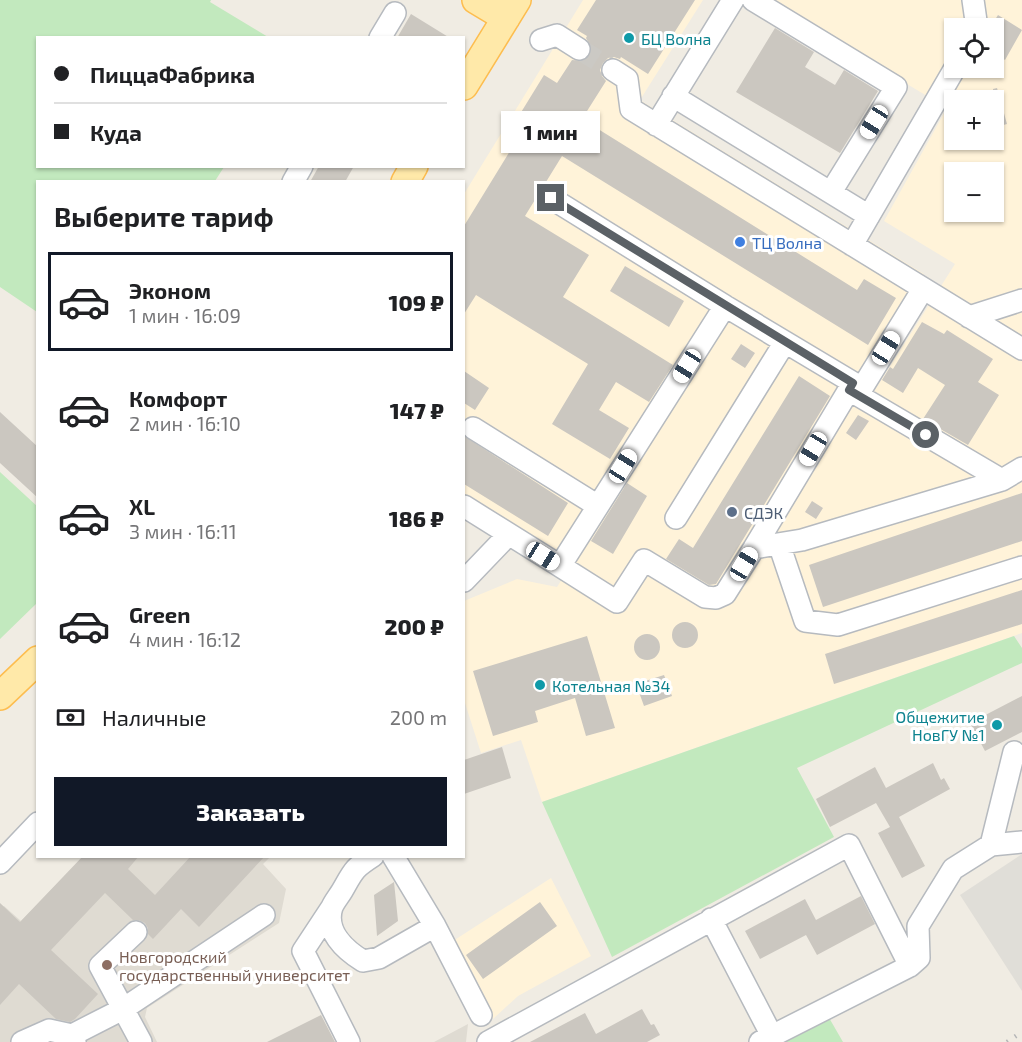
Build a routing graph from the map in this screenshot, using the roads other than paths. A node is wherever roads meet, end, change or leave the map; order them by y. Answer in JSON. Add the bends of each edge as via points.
{"nodes":[{"id":1,"x":476,"y":0,"type":"edge"},
{"id":2,"x":733,"y":0,"type":"edge"},
{"id":3,"x":753,"y":0,"type":"edge"},
{"id":4,"x":973,"y":0,"type":"edge"},
{"id":5,"x":511,"y":9,"type":"edge"},
{"id":6,"x":395,"y":13,"type":"dead end"},
{"id":7,"x":976,"y":18,"type":"edge"},
{"id":8,"x":381,"y":36,"type":"edge"},
{"id":9,"x":541,"y":40,"type":"dead end"},
{"id":10,"x":579,"y":49,"type":"tunnel mouth"},
{"id":11,"x":613,"y":70,"type":"tunnel mouth"},
{"id":12,"x":948,"y":78,"type":"edge"},
{"id":13,"x":465,"y":84,"type":"edge"},
{"id":14,"x":673,"y":96,"type":"junction"},
{"id":15,"x":656,"y":125,"type":"junction"},
{"id":16,"x":831,"y":192,"type":"junction"},
{"id":17,"x":551,"y":198,"type":"dead end"},
{"id":18,"x":869,"y":216,"type":"junction"},
{"id":19,"x":852,"y":245,"type":"junction"},
{"id":20,"x":923,"y":289,"type":"junction"},
{"id":21,"x":1022,"y":300,"type":"edge"},
{"id":22,"x":724,"y":306,"type":"junction"},
{"id":23,"x":969,"y":316,"type":"junction"},
{"id":24,"x":785,"y":342,"type":"junction"},
{"id":25,"x":1022,"y":349,"type":"edge"},
{"id":26,"x":851,"y":387,"type":"junction"},
{"id":27,"x":473,"y":428,"type":"dead end"},
{"id":28,"x":1022,"y":468,"type":"edge"},
{"id":29,"x":1002,"y":480,"type":"junction"},
{"id":30,"x":598,"y":506,"type":"junction"},
{"id":31,"x":465,"y":507,"type":"edge"},
{"id":32,"x":676,"y":518,"type":"dead end"},
{"id":33,"x":509,"y":534,"type":"junction"},
{"id":34,"x":779,"y":544,"type":"junction"},
{"id":35,"x":753,"y":548,"type":"junction"},
{"id":36,"x":560,"y":566,"type":"junction"},
{"id":37,"x":1022,"y":567,"type":"edge"},
{"id":38,"x":465,"y":579,"type":"edge"},
{"id":39,"x":36,"y":662,"type":"edge"},
{"id":40,"x":0,"y":696,"type":"edge"},
{"id":41,"x":1014,"y":752,"type":"dead end"},
{"id":42,"x":36,"y":825,"type":"edge"},
{"id":43,"x":1022,"y":843,"type":"edge"},
{"id":44,"x":991,"y":845,"type":"junction"},
{"id":45,"x":371,"y":858,"type":"edge"},
{"id":46,"x":394,"y":858,"type":"edge"},
{"id":47,"x":0,"y":862,"type":"edge"},
{"id":48,"x":332,"y":908,"type":"junction"},
{"id":49,"x":264,"y":915,"type":"dead end"},
{"id":50,"x":711,"y":919,"type":"junction"},
{"id":51,"x":435,"y":926,"type":"junction"},
{"id":52,"x":136,"y":932,"type":"dead end"},
{"id":53,"x":909,"y":966,"type":"junction"},
{"id":54,"x":123,"y":1009,"type":"junction"},
{"id":55,"x":481,"y":1015,"type":"dead end"},
{"id":56,"x":73,"y":1039,"type":"edge"},
{"id":57,"x":766,"y":1039,"type":"edge"},
{"id":58,"x":22,"y":1042,"type":"edge"},
{"id":59,"x":141,"y":1042,"type":"edge"},
{"id":60,"x":349,"y":1042,"type":"edge"},
{"id":61,"x":488,"y":1042,"type":"edge"}],
"edges":[{"from":1,"to":5,"type":"main road"},
{"from":2,"to":14,"type":"street"},
{"from":3,"to":16,"type":"street","via":[[896,87]]},
{"from":4,"to":7,"type":"street"},
{"from":5,"to":13,"type":"main road"},
{"from":6,"to":8,"type":"street"},
{"from":9,"to":10,"type":"street","via":[[557,35]]},
{"from":11,"to":15,"type":"street","via":[[627,79],[631,109]]},
{"from":12,"to":18,"type":"street"},
{"from":14,"to":15,"type":"street"},
{"from":14,"to":16,"type":"street"},
{"from":15,"to":19,"type":"street"},
{"from":16,"to":18,"type":"street"},
{"from":17,"to":22,"type":"street"},
{"from":18,"to":19,"type":"street"},
{"from":19,"to":20,"type":"street"},
{"from":20,"to":23,"type":"street"},
{"from":20,"to":26,"type":"street","via":[[862,388]]},
{"from":21,"to":23,"type":"street"},
{"from":22,"to":24,"type":"street"},
{"from":22,"to":30,"type":"street"},
{"from":23,"to":25,"type":"street"},
{"from":24,"to":26,"type":"street"},
{"from":24,"to":32,"type":"street"},
{"from":26,"to":29,"type":"street"},
{"from":26,"to":35,"type":"street"},
{"from":27,"to":30,"type":"street"},
{"from":28,"to":29,"type":"street"},
{"from":29,"to":34,"type":"street"},
{"from":30,"to":36,"type":"street"},
{"from":31,"to":33,"type":"street"},
{"from":33,"to":36,"type":"street"},
{"from":33,"to":38,"type":"street"},
{"from":34,"to":35,"type":"street"},
{"from":34,"to":37,"type":"street","via":[[805,621],[838,625]]},
{"from":35,"to":36,"type":"street","via":[[725,594],[716,598],[705,597],[644,560],[617,602]]},
{"from":39,"to":40,"type":"main road"},
{"from":41,"to":44,"type":"street"},
{"from":42,"to":47,"type":"street"},
{"from":43,"to":44,"type":"street"},
{"from":44,"to":53,"type":"street","via":[[953,869],[918,926],[919,958]]},
{"from":45,"to":48,"type":"street","via":[[354,868]]},
{"from":46,"to":51,"type":"street"},
{"from":48,"to":51,"type":"street","via":[[331,922],[338,940],[363,961],[379,957]]},
{"from":48,"to":60,"type":"street","via":[[303,951]]},
{"from":49,"to":54,"type":"street"},
{"from":50,"to":53,"type":"street","via":[[849,844]]},
{"from":50,"to":57,"type":"street"},
{"from":50,"to":61,"type":"street"},
{"from":51,"to":55,"type":"street"},
{"from":52,"to":54,"type":"street","via":[[100,966]]},
{"from":53,"to":57,"type":"street"},
{"from":54,"to":56,"type":"street"},
{"from":54,"to":59,"type":"street"},
{"from":56,"to":58,"type":"street","via":[[49,1030]]}]}
